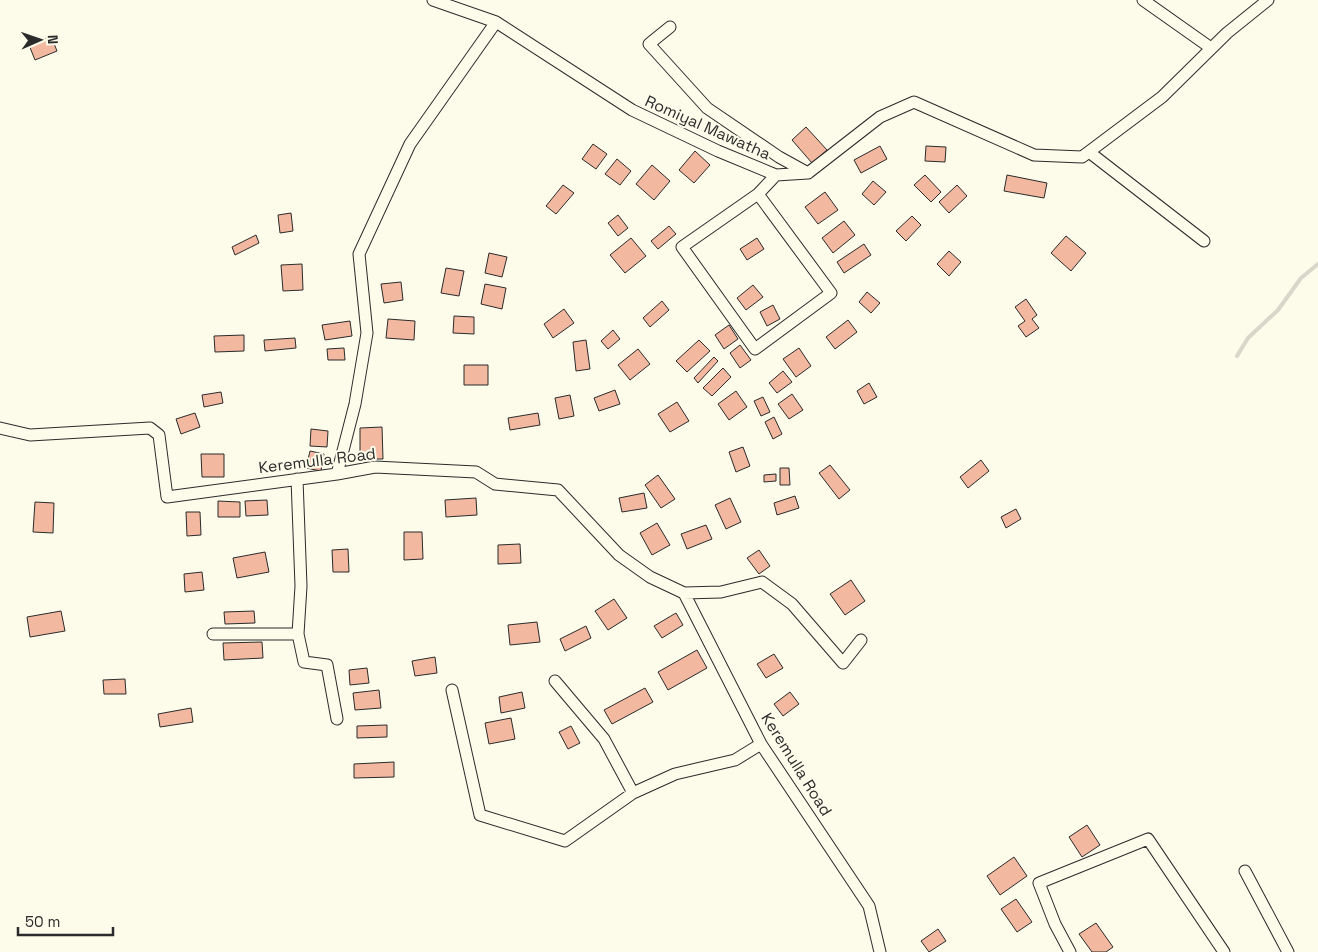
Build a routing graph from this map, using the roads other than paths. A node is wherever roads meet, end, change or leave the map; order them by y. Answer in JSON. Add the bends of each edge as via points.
{"nodes":[{"id":1,"x":433,"y":0,"type":"edge"},
{"id":2,"x":1143,"y":0,"type":"edge"},
{"id":3,"x":1268,"y":0,"type":"edge"},
{"id":4,"x":496,"y":22,"type":"junction"},
{"id":5,"x":670,"y":27,"type":"dead end"},
{"id":6,"x":1211,"y":48,"type":"junction"},
{"id":7,"x":1089,"y":152,"type":"junction"},
{"id":8,"x":808,"y":172,"type":"junction"},
{"id":9,"x":776,"y":175,"type":"junction"},
{"id":10,"x":758,"y":194,"type":"junction"},
{"id":11,"x":1204,"y":241,"type":"dead end"},
{"id":12,"x":0,"y":428,"type":"edge"},
{"id":13,"x":337,"y":474,"type":"junction"},
{"id":14,"x":297,"y":479,"type":"junction"},
{"id":15,"x":684,"y":593,"type":"junction"},
{"id":16,"x":213,"y":634,"type":"dead end"},
{"id":17,"x":298,"y":634,"type":"junction"},
{"id":18,"x":861,"y":640,"type":"dead end"},
{"id":19,"x":555,"y":681,"type":"dead end"},
{"id":20,"x":452,"y":690,"type":"dead end"},
{"id":21,"x":337,"y":719,"type":"dead end"},
{"id":22,"x":761,"y":744,"type":"junction"},
{"id":23,"x":633,"y":792,"type":"junction"},
{"id":24,"x":1245,"y":871,"type":"dead end"},
{"id":25,"x":880,"y":952,"type":"edge"},
{"id":26,"x":1070,"y":952,"type":"edge"},
{"id":27,"x":1224,"y":952,"type":"edge"},
{"id":28,"x":1288,"y":952,"type":"edge"}],
"edges":[{"from":1,"to":4,"type":"street","name":"Romiyal Mawatha"},
{"from":2,"to":6,"type":"street"},
{"from":3,"to":6,"type":"street"},
{"from":4,"to":9,"type":"street","name":"Romiyal Mawatha","via":[[632,110]]},
{"from":4,"to":13,"type":"street","via":[[410,144],[359,254],[367,333],[355,404]]},
{"from":5,"to":8,"type":"street","via":[[649,44],[708,108],[779,157]]},
{"from":6,"to":7,"type":"street","via":[[1162,97]]},
{"from":7,"to":8,"type":"street","via":[[1082,157],[1034,155],[914,102],[880,117]]},
{"from":7,"to":11,"type":"street"},
{"from":8,"to":9,"type":"street","name":"Romiyal Mawatha"},
{"from":9,"to":10,"type":"street"},
{"from":10,"to":10,"type":"street","via":[[682,248],[755,349],[832,293]]},
{"from":12,"to":14,"type":"street","name":"Keremulla Road","via":[[30,435],[150,428],[159,435],[167,497]]},
{"from":13,"to":14,"type":"street","name":"Keremulla Road"},
{"from":13,"to":15,"type":"street","name":"Keremulla Road","via":[[375,467],[476,472],[495,484],[558,490],[619,555],[650,578]]},
{"from":14,"to":17,"type":"street","via":[[301,586]]},
{"from":15,"to":18,"type":"street","name":"Keremulla Road","via":[[721,592],[762,582],[792,604],[843,663]]},
{"from":15,"to":22,"type":"street","name":"Keremulla Road"},
{"from":16,"to":17,"type":"street"},
{"from":17,"to":21,"type":"street","via":[[304,662],[327,665]]},
{"from":19,"to":23,"type":"street","via":[[604,739]]},
{"from":20,"to":23,"type":"street","via":[[480,815],[565,841]]},
{"from":22,"to":23,"type":"street","via":[[735,760],[674,774]]},
{"from":22,"to":25,"type":"street","name":"Keremulla Road","via":[[869,906]]},
{"from":24,"to":28,"type":"street"},
{"from":26,"to":27,"type":"street","via":[[1039,883],[1148,840]]}]}
